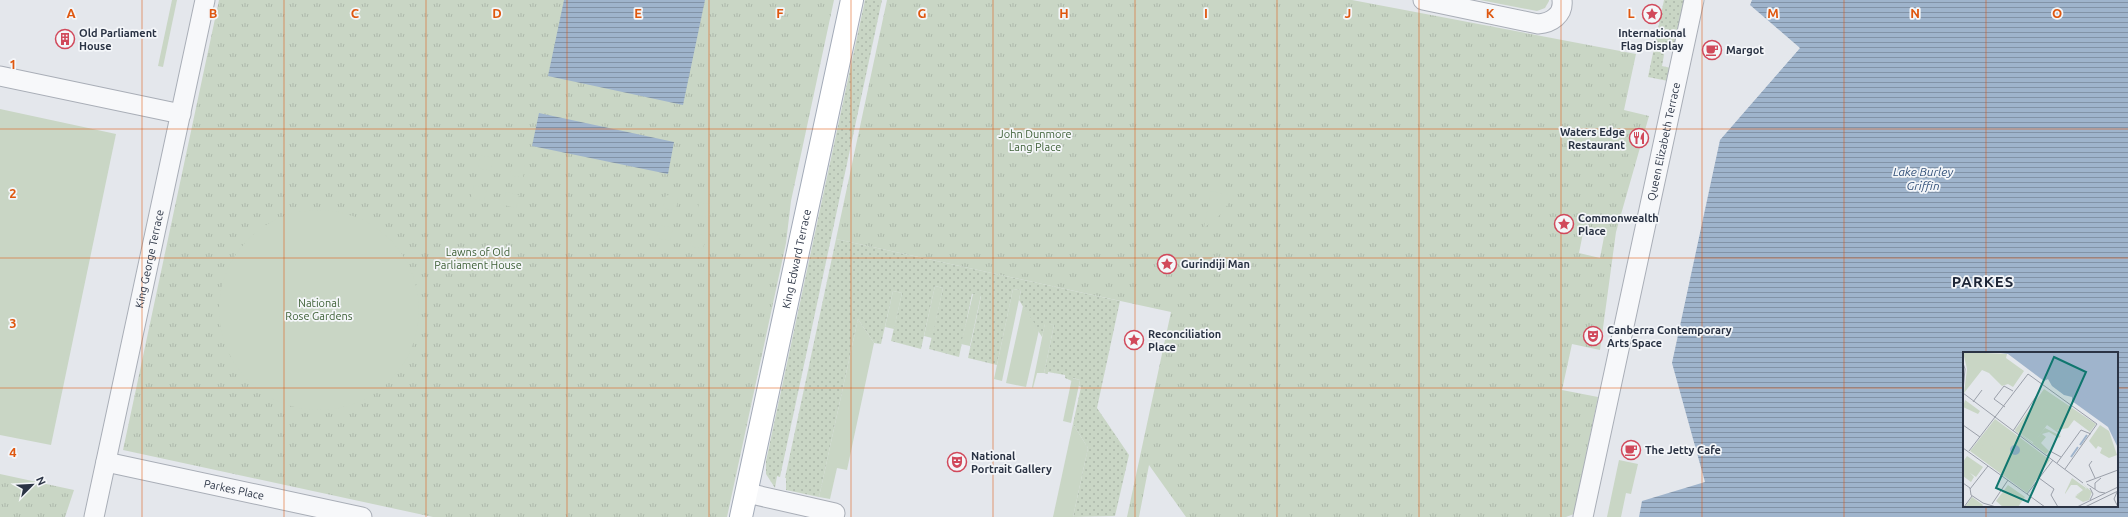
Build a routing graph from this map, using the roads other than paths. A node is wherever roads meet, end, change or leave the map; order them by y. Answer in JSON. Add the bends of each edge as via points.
{"nodes":[{"id":1,"x":205,"y":0,"type":"edge"},
{"id":2,"x":852,"y":0,"type":"edge"},
{"id":3,"x":1423,"y":0,"type":"edge"},
{"id":4,"x":1562,"y":0,"type":"edge"},
{"id":5,"x":1694,"y":0,"type":"edge"},
{"id":6,"x":0,"y":76,"type":"edge"},
{"id":7,"x":181,"y":114,"type":"junction"},
{"id":8,"x":106,"y":462,"type":"junction"},
{"id":9,"x":747,"y":493,"type":"junction"},
{"id":10,"x":288,"y":509,"type":"edge"},
{"id":11,"x":94,"y":517,"type":"edge"},
{"id":12,"x":362,"y":517,"type":"edge"},
{"id":13,"x":741,"y":517,"type":"edge"},
{"id":14,"x":834,"y":517,"type":"edge"},
{"id":15,"x":1584,"y":517,"type":"edge"}],
"edges":[{"from":1,"to":7,"type":"street","name":"King George Terrace"},
{"from":2,"to":9,"type":"main road","name":"King Edward Terrace"},
{"from":3,"to":4,"type":"street","via":[[1538,24],[1557,16]]},
{"from":5,"to":15,"type":"street","name":"Queen Elizabeth Terrace"},
{"from":6,"to":7,"type":"street"},
{"from":7,"to":8,"type":"street","name":"King George Terrace"},
{"from":8,"to":10,"type":"street","name":"Parkes Place"},
{"from":8,"to":11,"type":"street","name":"King George Terrace"},
{"from":9,"to":13,"type":"main road","name":"King Edward Terrace"},
{"from":9,"to":14,"type":"street","via":[[835,513]]},
{"from":10,"to":12,"type":"street","name":"Parkes Place"}]}
